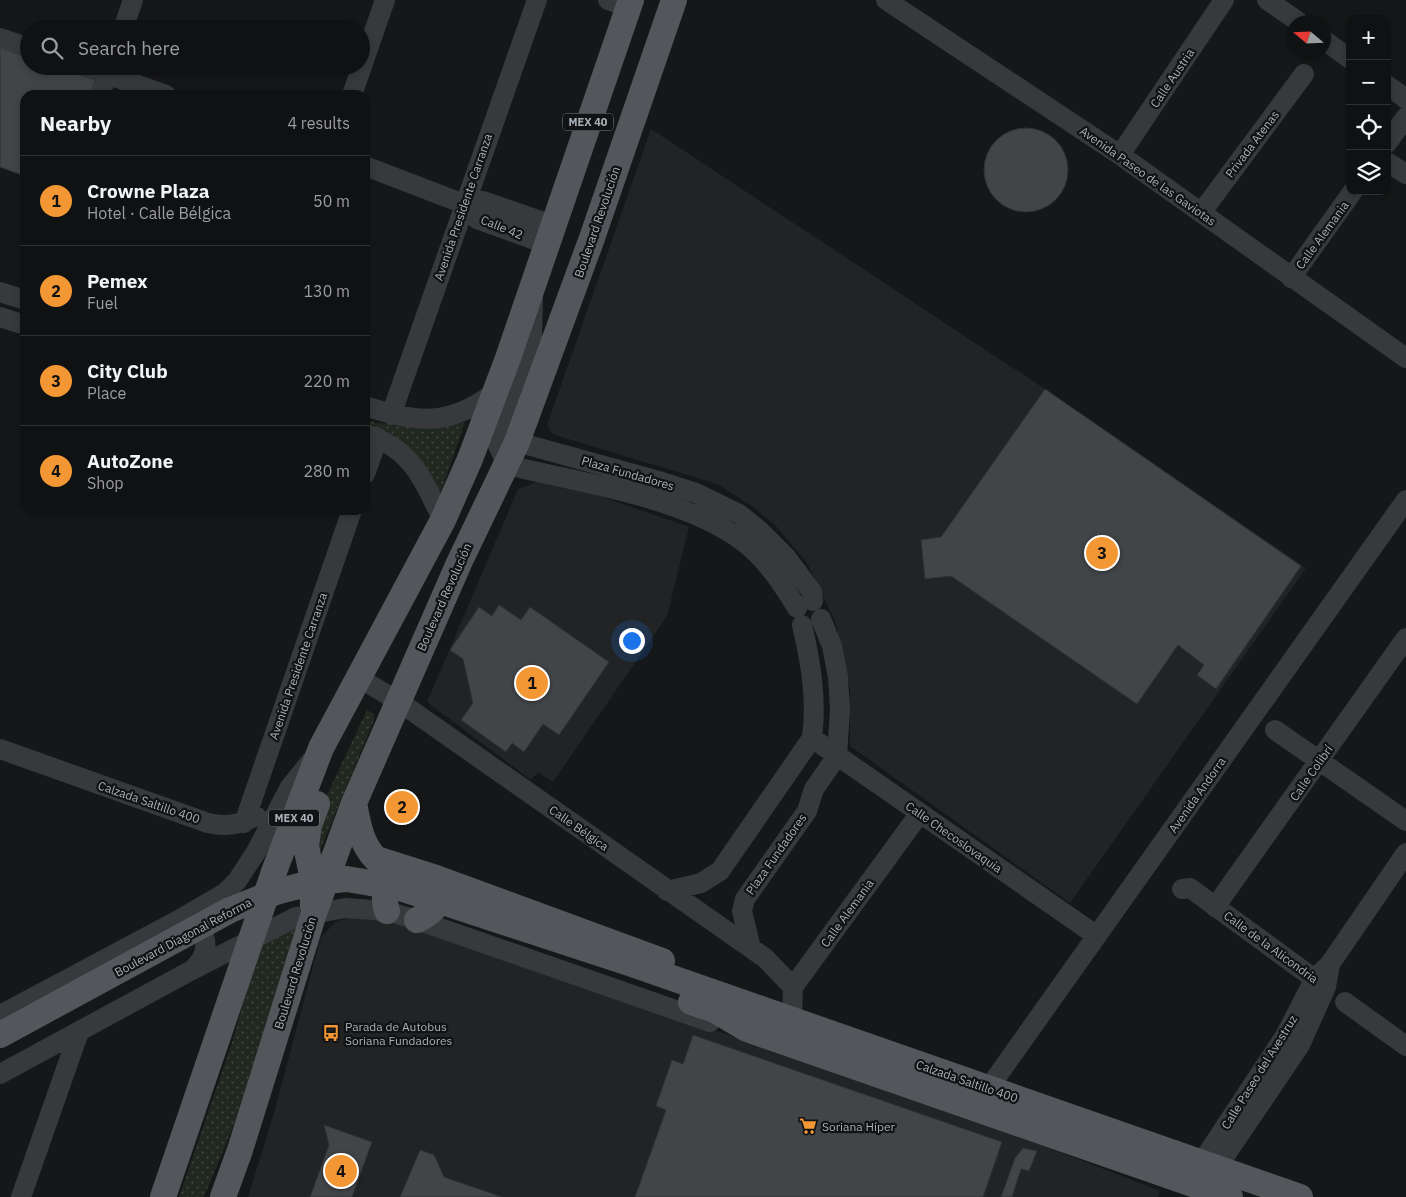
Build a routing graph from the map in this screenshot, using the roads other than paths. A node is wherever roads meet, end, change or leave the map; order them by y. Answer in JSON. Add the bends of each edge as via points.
{"nodes":[{"id":1,"x":133,"y":0,"type":"edge"},
{"id":2,"x":385,"y":0,"type":"edge"},
{"id":3,"x":536,"y":0,"type":"edge"},
{"id":4,"x":674,"y":0,"type":"edge"},
{"id":5,"x":886,"y":0,"type":"edge"},
{"id":6,"x":1224,"y":0,"type":"edge"},
{"id":7,"x":1267,"y":0,"type":"edge"},
{"id":8,"x":623,"y":2,"type":"edge"},
{"id":9,"x":1289,"y":15,"type":"edge"},
{"id":10,"x":126,"y":20,"type":"edge"},
{"id":11,"x":0,"y":38,"type":"edge"},
{"id":12,"x":370,"y":43,"type":"edge"},
{"id":13,"x":20,"y":45,"type":"edge"},
{"id":14,"x":1331,"y":45,"type":"edge"},
{"id":15,"x":1346,"y":56,"type":"edge"},
{"id":16,"x":1304,"y":74,"type":"dead end"},
{"id":17,"x":106,"y":75,"type":"edge"},
{"id":18,"x":120,"y":75,"type":"edge"},
{"id":19,"x":359,"y":75,"type":"edge"},
{"id":20,"x":1391,"y":88,"type":"edge"},
{"id":21,"x":102,"y":90,"type":"edge"},
{"id":22,"x":154,"y":90,"type":"edge"},
{"id":23,"x":354,"y":90,"type":"edge"},
{"id":24,"x":1406,"y":99,"type":"edge"},
{"id":25,"x":1406,"y":117,"type":"edge"},
{"id":26,"x":1391,"y":138,"type":"edge"},
{"id":27,"x":1120,"y":155,"type":"junction"},
{"id":28,"x":1391,"y":165,"type":"edge"},
{"id":29,"x":370,"y":168,"type":"edge"},
{"id":30,"x":1406,"y":174,"type":"edge"},
{"id":31,"x":1350,"y":195,"type":"edge"},
{"id":32,"x":464,"y":204,"type":"junction"},
{"id":33,"x":1201,"y":213,"type":"junction"},
{"id":34,"x":549,"y":235,"type":"junction"},
{"id":35,"x":1291,"y":278,"type":"junction"},
{"id":36,"x":533,"y":284,"type":"junction"},
{"id":37,"x":0,"y":292,"type":"edge"},
{"id":38,"x":20,"y":298,"type":"edge"},
{"id":39,"x":0,"y":317,"type":"edge"},
{"id":40,"x":20,"y":318,"type":"edge"},
{"id":41,"x":1406,"y":358,"type":"edge"},
{"id":42,"x":495,"y":392,"type":"junction"},
{"id":43,"x":370,"y":408,"type":"edge"},
{"id":44,"x":391,"y":415,"type":"junction"},
{"id":45,"x":371,"y":436,"type":"edge"},
{"id":46,"x":512,"y":454,"type":"junction"},
{"id":47,"x":1406,"y":500,"type":"edge"},
{"id":48,"x":350,"y":515,"type":"edge"},
{"id":49,"x":443,"y":520,"type":"junction"},
{"id":50,"x":808,"y":613,"type":"junction"},
{"id":51,"x":1406,"y":638,"type":"edge"},
{"id":52,"x":359,"y":678,"type":"junction"},
{"id":53,"x":398,"y":701,"type":"junction"},
{"id":54,"x":340,"y":714,"type":"junction"},
{"id":55,"x":1275,"y":730,"type":"dead end"},
{"id":56,"x":812,"y":738,"type":"junction"},
{"id":57,"x":321,"y":748,"type":"junction"},
{"id":58,"x":0,"y":749,"type":"edge"},
{"id":59,"x":837,"y":756,"type":"junction"},
{"id":60,"x":1319,"y":760,"type":"junction"},
{"id":61,"x":290,"y":787,"type":"junction"},
{"id":62,"x":354,"y":804,"type":"junction"},
{"id":63,"x":920,"y":813,"type":"junction"},
{"id":64,"x":1406,"y":821,"type":"edge"},
{"id":65,"x":244,"y":823,"type":"junction"},
{"id":66,"x":1406,"y":853,"type":"edge"},
{"id":67,"x":406,"y":869,"type":"junction"},
{"id":68,"x":436,"y":878,"type":"junction"},
{"id":69,"x":1182,"y":889,"type":"dead end"},
{"id":70,"x":667,"y":890,"type":"junction"},
{"id":71,"x":1215,"y":907,"type":"junction"},
{"id":72,"x":387,"y":911,"type":"junction"},
{"id":73,"x":314,"y":913,"type":"junction"},
{"id":74,"x":184,"y":918,"type":"junction"},
{"id":75,"x":417,"y":920,"type":"junction"},
{"id":76,"x":1097,"y":936,"type":"junction"},
{"id":77,"x":250,"y":940,"type":"junction"},
{"id":78,"x":751,"y":948,"type":"junction"},
{"id":79,"x":192,"y":970,"type":"junction"},
{"id":80,"x":633,"y":972,"type":"junction"},
{"id":81,"x":1320,"y":983,"type":"junction"},
{"id":82,"x":793,"y":987,"type":"junction"},
{"id":83,"x":704,"y":989,"type":"junction"},
{"id":84,"x":1345,"y":1002,"type":"dead end"},
{"id":85,"x":0,"y":1015,"type":"edge"},
{"id":86,"x":792,"y":1019,"type":"junction"},
{"id":87,"x":746,"y":1029,"type":"junction"},
{"id":88,"x":79,"y":1032,"type":"junction"},
{"id":89,"x":0,"y":1035,"type":"edge"},
{"id":90,"x":1406,"y":1046,"type":"edge"},
{"id":91,"x":0,"y":1051,"type":"edge"},
{"id":92,"x":0,"y":1074,"type":"edge"},
{"id":93,"x":988,"y":1089,"type":"junction"},
{"id":94,"x":1198,"y":1180,"type":"edge"},
{"id":95,"x":21,"y":1197,"type":"edge"},
{"id":96,"x":163,"y":1197,"type":"edge"},
{"id":97,"x":222,"y":1197,"type":"edge"},
{"id":98,"x":1230,"y":1197,"type":"edge"},
{"id":99,"x":1300,"y":1197,"type":"edge"}],
"edges":[{"from":1,"to":10,"type":"street"},
{"from":2,"to":12,"type":"street"},
{"from":3,"to":32,"type":"street","name":"Avenida Presidente Carranza"},
{"from":4,"to":46,"type":"main road","name":"Boulevard Revolución","number":"MEX 40"},
{"from":5,"to":27,"type":"street","name":"Avenida Paseo de las Gaviotas"},
{"from":6,"to":27,"type":"street","name":"Calle Austria"},
{"from":7,"to":9,"type":"street"},
{"from":8,"to":34,"type":"main road","number":"MEX 40"},
{"from":11,"to":13,"type":"street"},
{"from":14,"to":15,"type":"street"},
{"from":16,"to":33,"type":"street","name":"Privada Atenas"},
{"from":17,"to":21,"type":"street"},
{"from":18,"to":22,"type":"street"},
{"from":19,"to":23,"type":"street"},
{"from":20,"to":24,"type":"street"},
{"from":25,"to":26,"type":"street"},
{"from":27,"to":33,"type":"street","name":"Avenida Paseo de las Gaviotas"},
{"from":28,"to":30,"type":"street"},
{"from":29,"to":32,"type":"street"},
{"from":31,"to":35,"type":"street","name":"Calle Alemania"},
{"from":32,"to":34,"type":"street","name":"Calle 42","via":[[483,201]]},
{"from":32,"to":44,"type":"street","name":"Avenida Presidente Carranza"},
{"from":33,"to":35,"type":"street","name":"Avenida Paseo de las Gaviotas"},
{"from":34,"to":36,"type":"main road","number":"MEX 40"},
{"from":35,"to":41,"type":"street","name":"Avenida Paseo de las Gaviotas"},
{"from":36,"to":42,"type":"main road","number":"MEX 40"},
{"from":36,"to":46,"type":"street","via":[[532,338],[497,443]]},
{"from":37,"to":38,"type":"street"},
{"from":39,"to":40,"type":"street"},
{"from":42,"to":44,"type":"street","via":[[478,406],[435,420]]},
{"from":42,"to":49,"type":"main road","number":"MEX 40"},
{"from":43,"to":44,"type":"street"},
{"from":45,"to":49,"type":"street","via":[[403,454],[416,467]]},
{"from":46,"to":50,"type":"street","name":"Plaza Fundadores","via":[[659,491],[746,543]]},
{"from":46,"to":53,"type":"main road","name":"Boulevard Revolución","number":"MEX 40"},
{"from":47,"to":76,"type":"street","name":"Avenida Andorra"},
{"from":48,"to":65,"type":"street","name":"Avenida Presidente Carranza"},
{"from":49,"to":52,"type":"main road","number":"MEX 40"},
{"from":50,"to":56,"type":"street","name":"Plaza Fundadores","via":[[815,715]]},
{"from":50,"to":59,"type":"street","name":"Plaza Fundadores","via":[[832,646],[840,710]]},
{"from":51,"to":60,"type":"street","name":"Calle Colibrí"},
{"from":52,"to":53,"type":"street","name":"Calle Bélgica"},
{"from":52,"to":54,"type":"main road","number":"MEX 40"},
{"from":53,"to":62,"type":"main road","name":"Boulevard Revolución","number":"MEX 40"},
{"from":53,"to":70,"type":"street","name":"Calle Bélgica"},
{"from":54,"to":57,"type":"main road","number":"MEX 40"},
{"from":54,"to":73,"type":"main road","via":[[332,765],[309,825],[306,846]]},
{"from":55,"to":60,"type":"street"},
{"from":56,"to":59,"type":"street","name":"Calle Checoslovaquia"},
{"from":56,"to":70,"type":"street","name":"Plaza Fundadores","via":[[720,871],[701,883]]},
{"from":57,"to":61,"type":"street"},
{"from":57,"to":77,"type":"main road","number":"MEX 40"},
{"from":58,"to":65,"type":"street","name":"Calzada Saltillo 400","via":[[208,822],[225,826]]},
{"from":59,"to":63,"type":"street","name":"Calle Checoslovaquia"},
{"from":59,"to":78,"type":"street","name":"Plaza Fundadores","via":[[814,789],[807,811],[745,898],[742,911]]},
{"from":60,"to":64,"type":"street"},
{"from":60,"to":71,"type":"street","name":"Calle Colibrí"},
{"from":61,"to":65,"type":"street","name":"Calzada Saltillo 400","via":[[260,815]]},
{"from":61,"to":74,"type":"street","via":[[237,881],[225,893]]},
{"from":62,"to":67,"type":"main road","via":[[362,839],[369,852],[376,859]]},
{"from":62,"to":73,"type":"main road","name":"Boulevard Revolución","number":"MEX 40"},
{"from":63,"to":76,"type":"street","name":"Calle Checoslovaquia"},
{"from":63,"to":82,"type":"street","name":"Calle Alemania"},
{"from":66,"to":81,"type":"street","name":"Calle Paseo del Avestruz"},
{"from":67,"to":68,"type":"main road"},
{"from":67,"to":72,"type":"main road","via":[[397,873],[387,886],[384,895]]},
{"from":68,"to":75,"type":"main road","via":[[440,888],[438,904]]},
{"from":68,"to":83,"type":"main road","via":[[649,955],[674,966]]},
{"from":69,"to":71,"type":"street","name":"Calle de la Alicondria","via":[[1190,888]]},
{"from":70,"to":78,"type":"street","name":"Calle Bélgica"},
{"from":71,"to":81,"type":"street","name":"Calle de la Alicondria"},
{"from":72,"to":73,"type":"street","via":[[345,908]]},
{"from":72,"to":75,"type":"street"},
{"from":73,"to":77,"type":"street","via":[[296,917]]},
{"from":73,"to":97,"type":"main road","name":"Boulevard Revolución","number":"MEX 40","via":[[240,1150]]},
{"from":74,"to":79,"type":"street","via":[[196,923],[204,934],[206,948],[202,960]]},
{"from":74,"to":85,"type":"street"},
{"from":75,"to":87,"type":"street","via":[[714,1023]]},
{"from":76,"to":93,"type":"street","name":"Avenida Andorra"},
{"from":77,"to":79,"type":"street"},
{"from":77,"to":96,"type":"main road","number":"MEX 40"},
{"from":78,"to":82,"type":"street","name":"Calle Bélgica"},
{"from":79,"to":88,"type":"street"},
{"from":80,"to":83,"type":"main road","name":"Calzada Saltillo 400"},
{"from":80,"to":87,"type":"main road","name":"Calzada Saltillo 400","via":[[715,1010]]},
{"from":80,"to":89,"type":"main road","name":"Boulevard Diagonal Reforma","bridge":true,"via":[[400,888],[347,879],[314,882],[268,894],[230,910]]},
{"from":80,"to":91,"type":"main road","name":"Boulevard Diagonal Reforma","via":[[396,902],[344,894],[313,896],[272,908],[238,923]]},
{"from":81,"to":94,"type":"street","name":"Calle Paseo del Avestruz","via":[[1300,1045]]},
{"from":82,"to":86,"type":"street"},
{"from":83,"to":86,"type":"main road","name":"Calzada Saltillo 400"},
{"from":84,"to":90,"type":"street"},
{"from":86,"to":93,"type":"main road","name":"Calzada Saltillo 400"},
{"from":87,"to":94,"type":"main road","name":"Calzada Saltillo 400"},
{"from":88,"to":92,"type":"street"},
{"from":88,"to":95,"type":"street"},
{"from":93,"to":94,"type":"main road","name":"Calzada Saltillo 400"},
{"from":94,"to":98,"type":"main road","name":"Calzada Saltillo 400"},
{"from":94,"to":99,"type":"main road","name":"Calzada Saltillo 400"}]}
